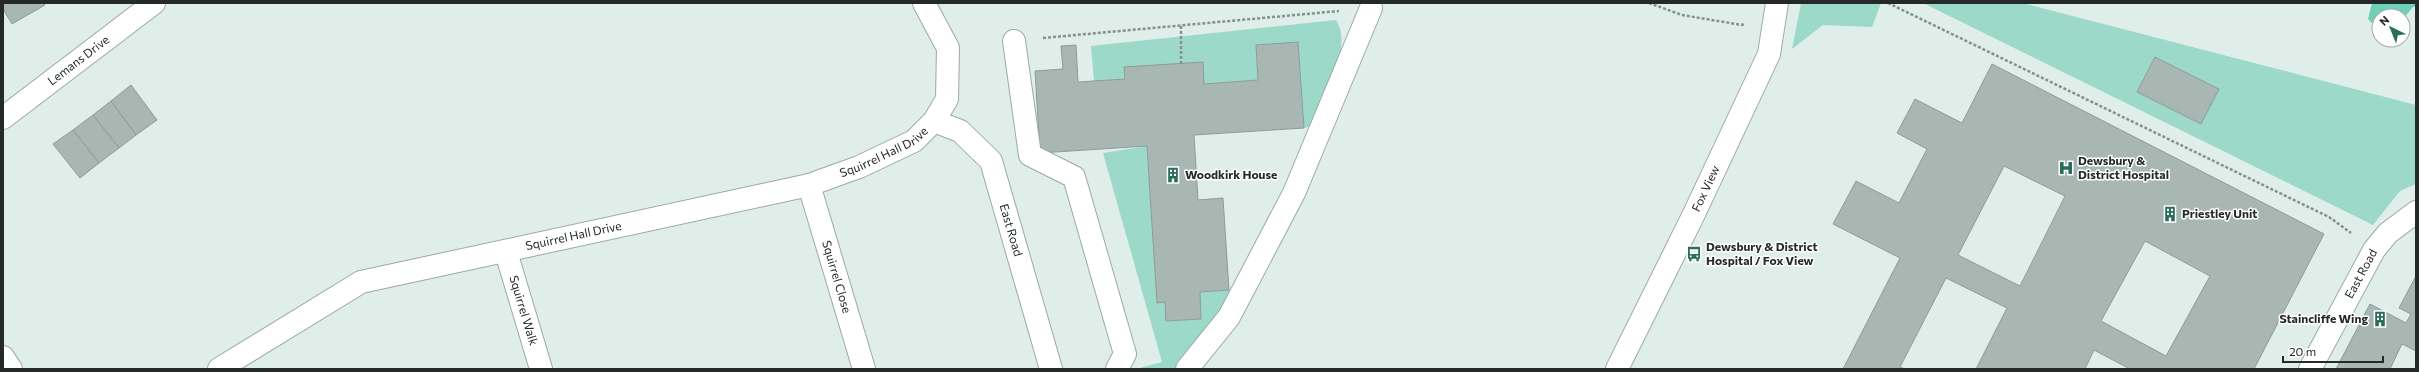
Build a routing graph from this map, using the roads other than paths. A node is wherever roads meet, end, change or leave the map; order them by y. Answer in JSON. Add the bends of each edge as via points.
{"nodes":[{"id":1,"x":154,"y":3,"type":"edge"},
{"id":2,"x":924,"y":3,"type":"edge"},
{"id":3,"x":1777,"y":3,"type":"edge"},
{"id":4,"x":1371,"y":8,"type":"road end"},
{"id":5,"x":1014,"y":41,"type":"road end"},
{"id":6,"x":3,"y":118,"type":"edge"},
{"id":7,"x":934,"y":121,"type":"junction"},
{"id":8,"x":809,"y":185,"type":"junction"},
{"id":9,"x":2416,"y":212,"type":"edge"},
{"id":10,"x":506,"y":252,"type":"junction"},
{"id":11,"x":3,"y":357,"type":"edge"},
{"id":12,"x":11,"y":369,"type":"edge"},
{"id":13,"x":219,"y":369,"type":"edge"},
{"id":14,"x":541,"y":369,"type":"edge"},
{"id":15,"x":864,"y":369,"type":"edge"},
{"id":16,"x":1050,"y":369,"type":"edge"},
{"id":17,"x":1117,"y":369,"type":"edge"},
{"id":18,"x":1186,"y":369,"type":"edge"},
{"id":19,"x":1617,"y":369,"type":"edge"},
{"id":20,"x":2310,"y":369,"type":"edge"}],
"edges":[{"from":1,"to":6,"type":"street","name":"Lemans Drive"},
{"from":2,"to":7,"type":"street","name":"Squirrel Hall Drive","via":[[948,48],[947,99]]},
{"from":3,"to":19,"type":"street","name":"Fox View","via":[[1769,54]]},
{"from":4,"to":18,"type":"street","via":[[1294,193],[1229,317]]},
{"from":5,"to":17,"type":"street","via":[[1030,155],[1074,177],[1125,354]]},
{"from":7,"to":8,"type":"street","name":"Squirrel Hall Drive","via":[[914,141],[859,168]]},
{"from":7,"to":16,"type":"street","name":"East Road","via":[[960,131],[991,161]]},
{"from":8,"to":10,"type":"street","name":"Squirrel Hall Drive"},
{"from":8,"to":15,"type":"street","name":"Squirrel Close"},
{"from":9,"to":20,"type":"street","name":"East Road","via":[[2388,233],[2374,250]]},
{"from":10,"to":13,"type":"street","name":"Squirrel Hall Drive","via":[[362,282]]},
{"from":10,"to":14,"type":"street","name":"Squirrel Walk"},
{"from":11,"to":12,"type":"street"}]}
